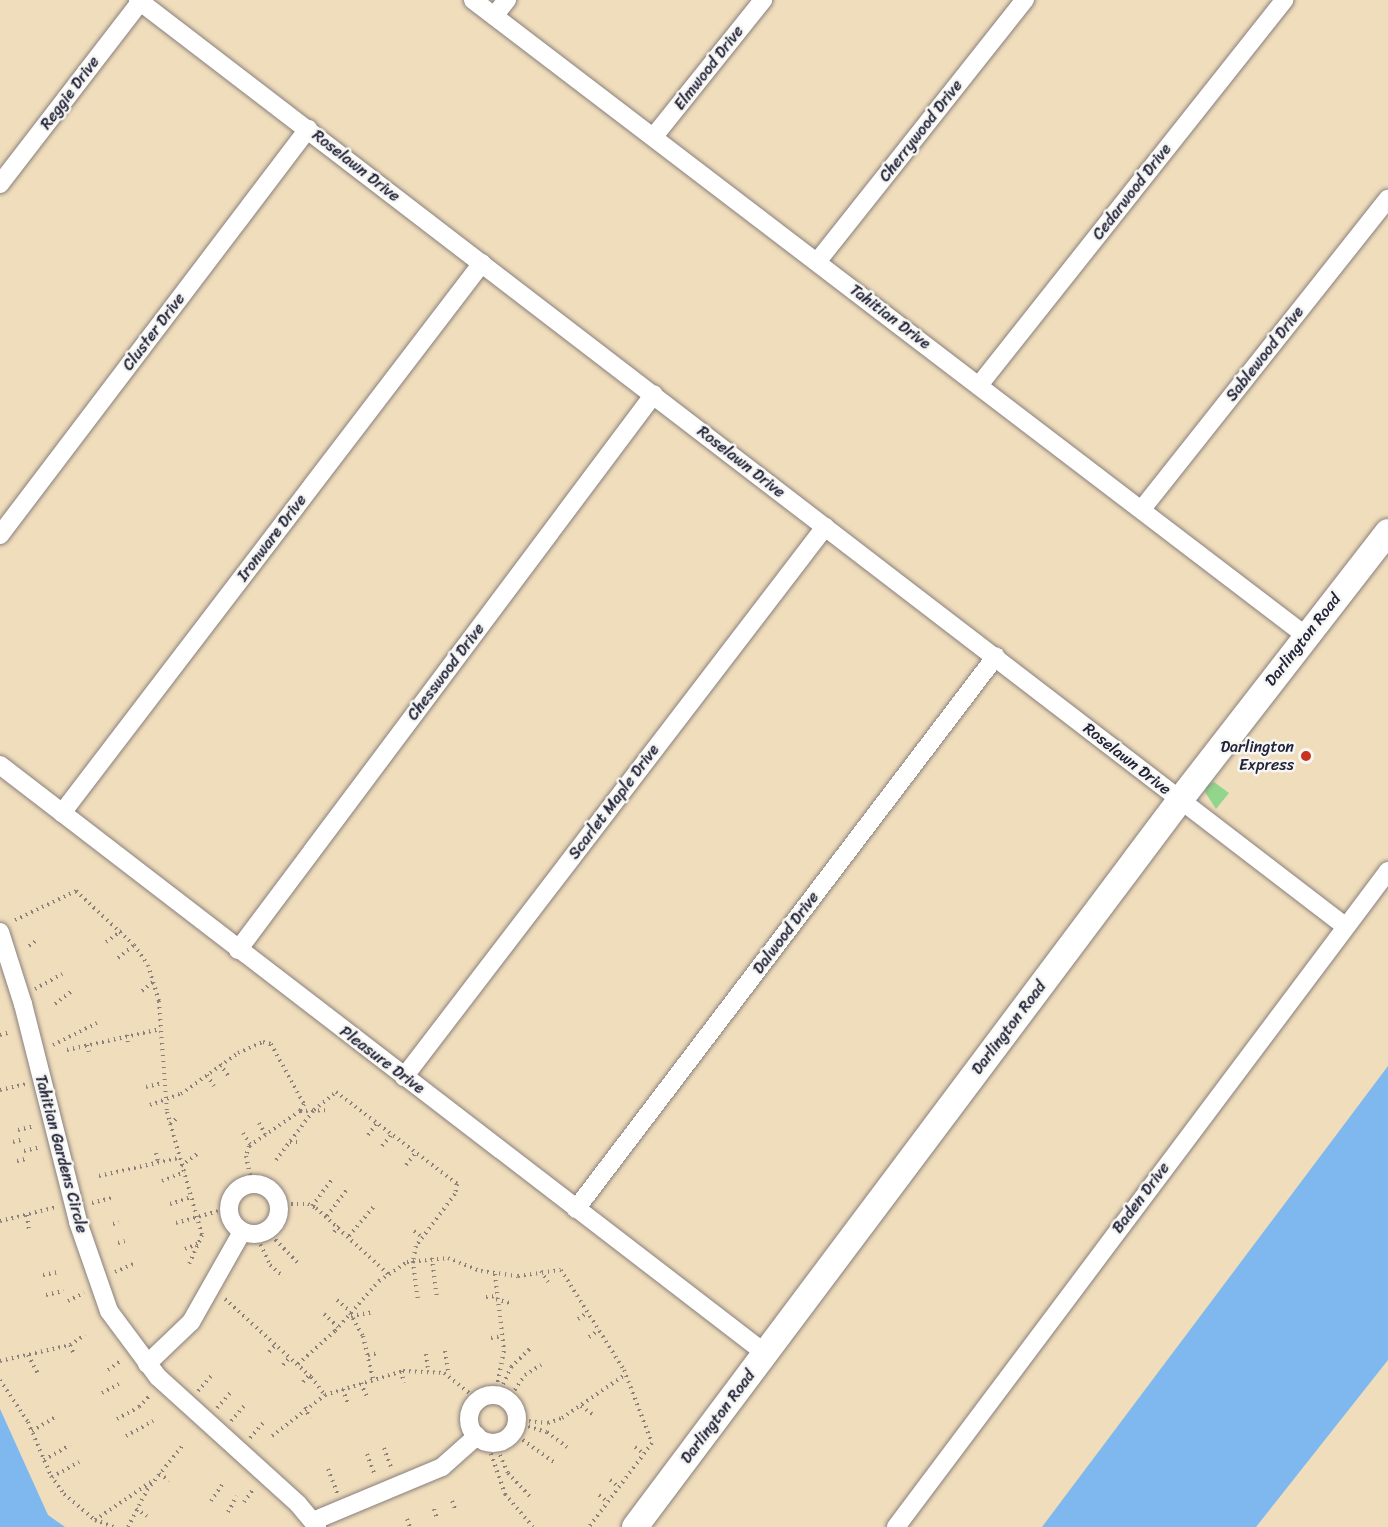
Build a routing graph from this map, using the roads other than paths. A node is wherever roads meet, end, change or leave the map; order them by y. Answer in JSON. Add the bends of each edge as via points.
{"nodes":[{"id":1,"x":473,"y":0,"type":"edge"},
{"id":2,"x":507,"y":0,"type":"edge"},
{"id":3,"x":763,"y":0,"type":"edge"},
{"id":4,"x":1025,"y":0,"type":"edge"},
{"id":5,"x":1284,"y":0,"type":"edge"},
{"id":6,"x":139,"y":1,"type":"edge"},
{"id":7,"x":494,"y":16,"type":"junction"},
{"id":8,"x":308,"y":129,"type":"junction"},
{"id":9,"x":655,"y":135,"type":"junction"},
{"id":10,"x":0,"y":184,"type":"edge"},
{"id":11,"x":1388,"y":199,"type":"edge"},
{"id":12,"x":817,"y":262,"type":"junction"},
{"id":13,"x":482,"y":263,"type":"junction"},
{"id":14,"x":980,"y":384,"type":"junction"},
{"id":15,"x":654,"y":394,"type":"junction"},
{"id":16,"x":1142,"y":509,"type":"junction"},
{"id":17,"x":825,"y":527,"type":"junction"},
{"id":18,"x":1388,"y":532,"type":"edge"},
{"id":19,"x":0,"y":535,"type":"edge"},
{"id":20,"x":1306,"y":636,"type":"junction"},
{"id":21,"x":996,"y":656,"type":"junction"},
{"id":22,"x":0,"y":765,"type":"edge"},
{"id":23,"x":1180,"y":800,"type":"junction"},
{"id":24,"x":62,"y":813,"type":"junction"},
{"id":25,"x":1388,"y":871,"type":"edge"},
{"id":26,"x":1344,"y":926,"type":"junction"},
{"id":27,"x":3,"y":928,"type":"edge"},
{"id":28,"x":238,"y":950,"type":"junction"},
{"id":29,"x":404,"y":1077,"type":"junction"},
{"id":30,"x":576,"y":1209,"type":"junction"},
{"id":31,"x":255,"y":1233,"type":"junction"},
{"id":32,"x":765,"y":1353,"type":"junction"},
{"id":33,"x":147,"y":1364,"type":"junction"},
{"id":34,"x":486,"y":1440,"type":"junction"},
{"id":35,"x":315,"y":1524,"type":"edge"},
{"id":36,"x":635,"y":1527,"type":"edge"},
{"id":37,"x":896,"y":1527,"type":"edge"}],
"edges":[{"from":1,"to":7,"type":"street","name":"Tahitian Drive"},
{"from":2,"to":7,"type":"street"},
{"from":3,"to":9,"type":"street","name":"Elmwood Drive"},
{"from":4,"to":12,"type":"street","name":"Cherrywood Drive"},
{"from":5,"to":14,"type":"street","name":"Cedarwood Drive"},
{"from":6,"to":8,"type":"street","name":"Roselawn Drive"},
{"from":6,"to":10,"type":"street","name":"Reggie Drive"},
{"from":7,"to":9,"type":"street","name":"Tahitian Drive"},
{"from":8,"to":13,"type":"street","name":"Roselawn Drive"},
{"from":8,"to":19,"type":"street","name":"Cluster Drive"},
{"from":9,"to":12,"type":"street","name":"Tahitian Drive"},
{"from":11,"to":16,"type":"street","name":"Sablewood Drive"},
{"from":12,"to":14,"type":"street","name":"Tahitian Drive"},
{"from":13,"to":15,"type":"street","name":"Roselawn Drive"},
{"from":13,"to":24,"type":"street","name":"Ironware Drive"},
{"from":14,"to":16,"type":"street","name":"Tahitian Drive"},
{"from":15,"to":17,"type":"street","name":"Roselawn Drive"},
{"from":15,"to":28,"type":"street","name":"Chesswood Drive"},
{"from":16,"to":20,"type":"street","name":"Tahitian Drive"},
{"from":17,"to":21,"type":"street","name":"Roselawn Drive"},
{"from":17,"to":29,"type":"street","name":"Scarlet Maple Drive"},
{"from":18,"to":20,"type":"street","name":"Darlington Road"},
{"from":20,"to":23,"type":"street","name":"Darlington Road"},
{"from":21,"to":23,"type":"street","name":"Roselawn Drive"},
{"from":21,"to":30,"type":"street","name":"Dalwood Drive"},
{"from":22,"to":24,"type":"street","name":"Pleasure Drive"},
{"from":23,"to":26,"type":"street","name":"Roselawn Drive"},
{"from":23,"to":32,"type":"street","name":"Darlington Road"},
{"from":24,"to":28,"type":"street","name":"Pleasure Drive"},
{"from":25,"to":26,"type":"street","name":"Baden Drive"},
{"from":26,"to":37,"type":"street","name":"Baden Drive"},
{"from":27,"to":33,"type":"street","name":"Tahitian Gardens Circle","via":[[98,1287],[109,1311]]},
{"from":28,"to":29,"type":"street","name":"Pleasure Drive"},
{"from":29,"to":30,"type":"street","name":"Pleasure Drive"},
{"from":30,"to":32,"type":"street","name":"Pleasure Drive"},
{"from":31,"to":31,"type":"street","via":[[278,1218],[279,1204],[268,1188],[252,1184],[237,1190],[229,1208],[231,1221]]},
{"from":31,"to":33,"type":"street","via":[[191,1322]]},
{"from":32,"to":36,"type":"street","name":"Darlington Road"},
{"from":33,"to":35,"type":"street","name":"Tahitian Gardens Circle"},
{"from":34,"to":34,"type":"street","name":"Tahitian Gardens Circle","via":[[516,1425],[495,1398],[470,1414]]},
{"from":34,"to":35,"type":"street","name":"Tahitian Gardens Circle","via":[[442,1467],[343,1508]]}]}
